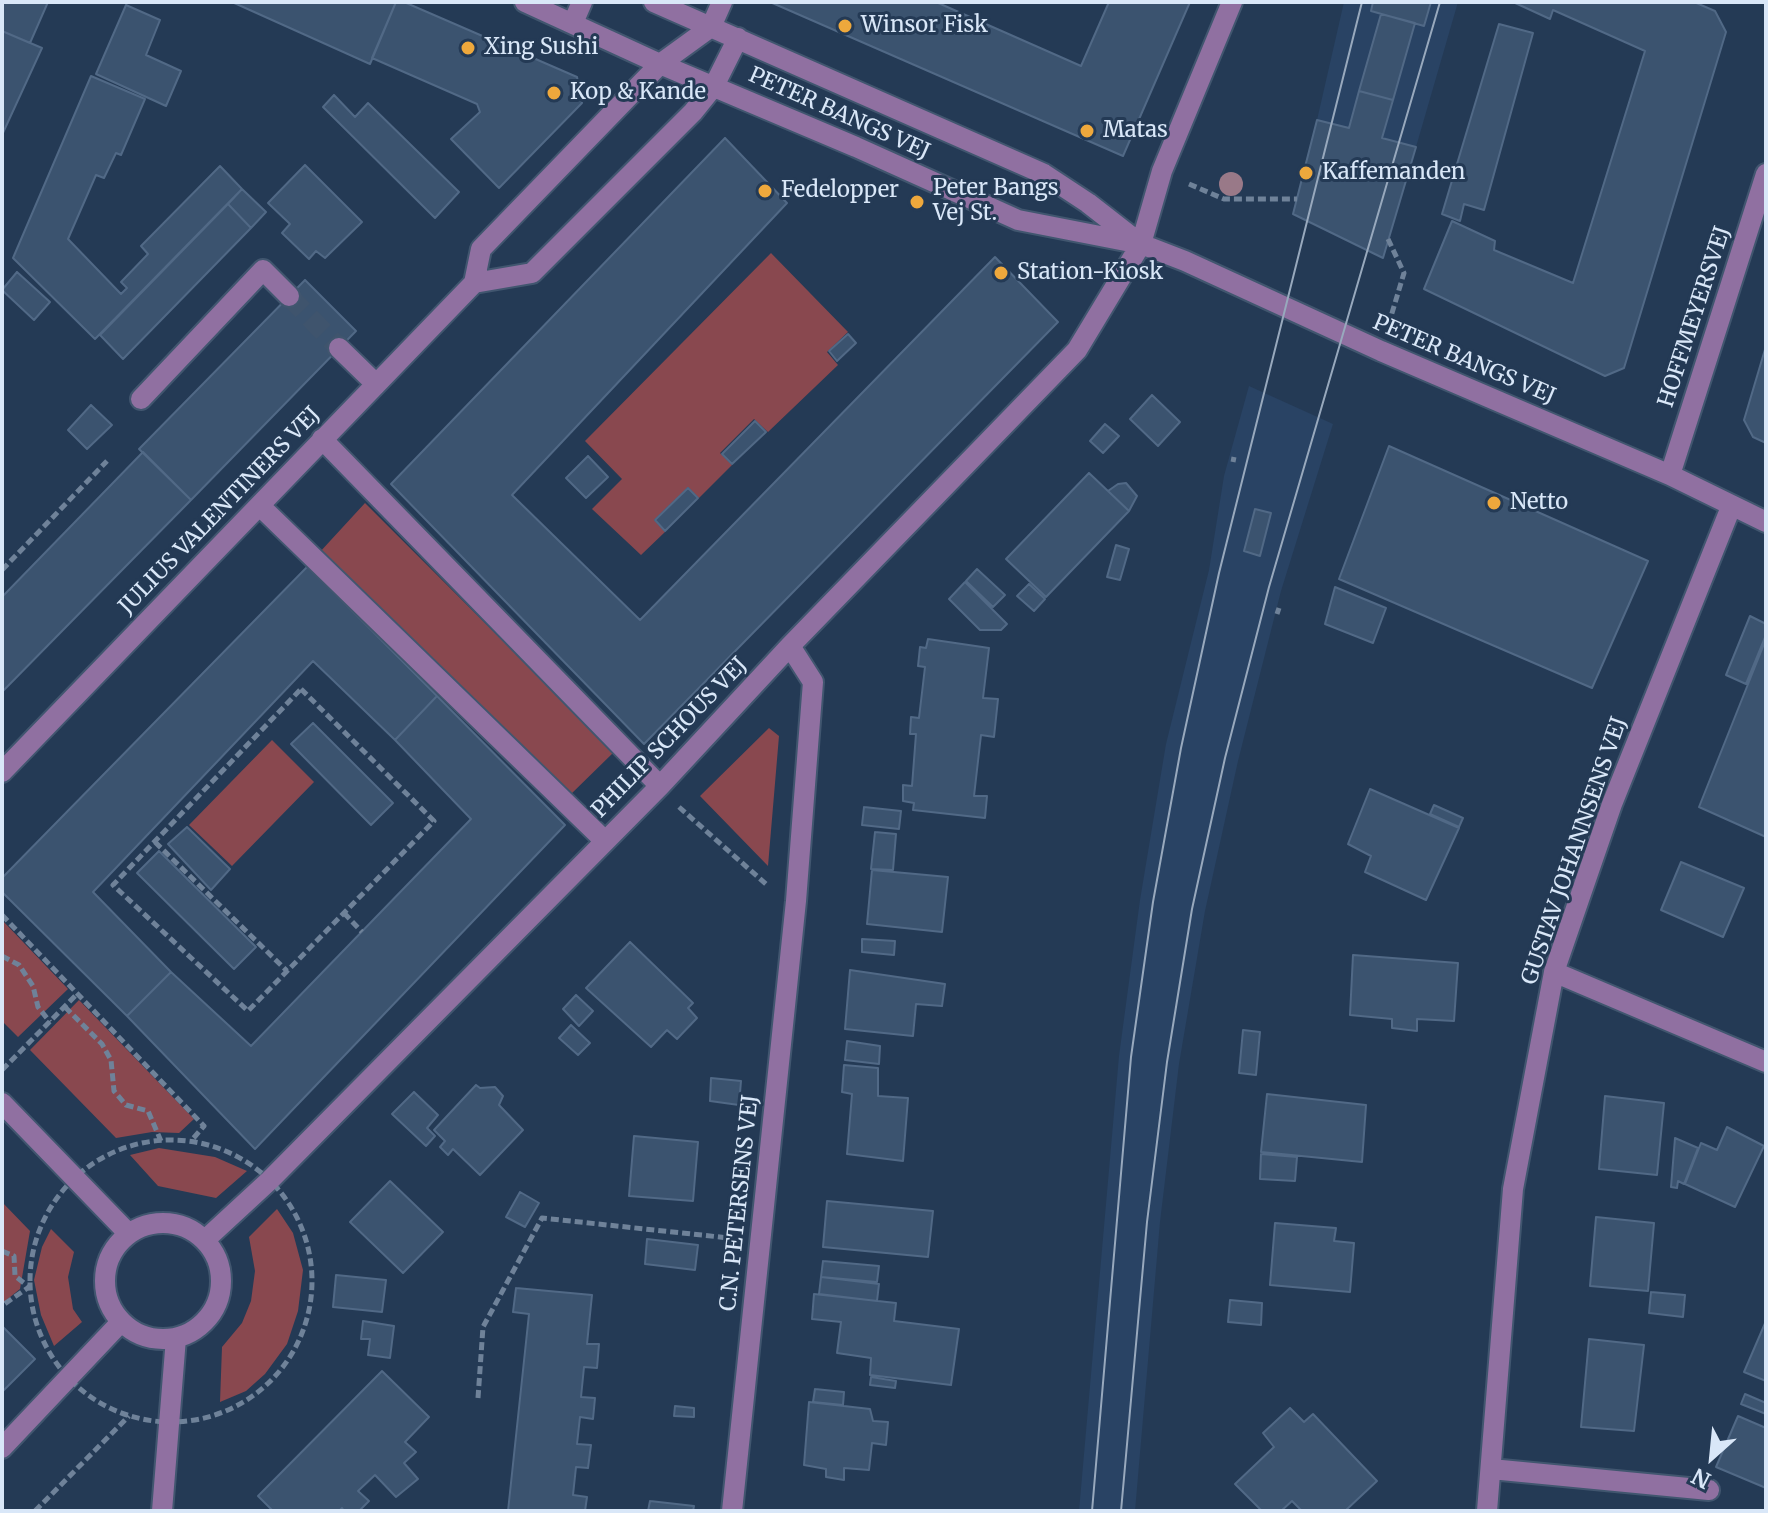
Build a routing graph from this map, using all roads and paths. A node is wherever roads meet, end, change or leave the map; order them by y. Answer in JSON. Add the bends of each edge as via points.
{"nodes":[{"id":1,"x":525,"y":2,"type":"edge"},
{"id":2,"x":582,"y":2,"type":"edge"},
{"id":3,"x":654,"y":2,"type":"edge"},
{"id":4,"x":722,"y":2,"type":"edge"},
{"id":5,"x":1232,"y":2,"type":"edge"},
{"id":6,"x":573,"y":23,"type":"junction"},
{"id":7,"x":711,"y":27,"type":"junction"},
{"id":8,"x":738,"y":38,"type":"junction"},
{"id":9,"x":660,"y":64,"type":"junction"},
{"id":10,"x":714,"y":86,"type":"junction"},
{"id":11,"x":1162,"y":171,"type":"junction"},
{"id":12,"x":1766,"y":174,"type":"edge"},
{"id":13,"x":1297,"y":199,"type":"dead end"},
{"id":14,"x":1388,"y":239,"type":"dead end"},
{"id":15,"x":1141,"y":244,"type":"junction"},
{"id":16,"x":474,"y":283,"type":"junction"},
{"id":17,"x":289,"y":296,"type":"tunnel mouth"},
{"id":18,"x":339,"y":348,"type":"tunnel mouth"},
{"id":19,"x":1381,"y":351,"type":"junction"},
{"id":20,"x":376,"y":384,"type":"junction"},
{"id":21,"x":141,"y":399,"type":"dead end"},
{"id":22,"x":322,"y":439,"type":"junction"},
{"id":23,"x":107,"y":461,"type":"dead end"},
{"id":24,"x":1670,"y":475,"type":"junction"},
{"id":25,"x":260,"y":506,"type":"junction"},
{"id":26,"x":1731,"y":507,"type":"junction"},
{"id":27,"x":1766,"y":522,"type":"edge"},
{"id":28,"x":2,"y":570,"type":"edge"},
{"id":29,"x":790,"y":646,"type":"junction"},
{"id":30,"x":2,"y":772,"type":"edge"},
{"id":31,"x":660,"y":786,"type":"junction"},
{"id":32,"x":605,"y":841,"type":"junction"},
{"id":33,"x":155,"y":842,"type":"junction"},
{"id":34,"x":796,"y":901,"type":"junction"},
{"id":35,"x":344,"y":913,"type":"junction"},
{"id":36,"x":2,"y":915,"type":"edge"},
{"id":37,"x":362,"y":932,"type":"dead end"},
{"id":38,"x":2,"y":956,"type":"edge"},
{"id":39,"x":287,"y":971,"type":"junction"},
{"id":40,"x":1554,"y":972,"type":"junction"},
{"id":41,"x":76,"y":995,"type":"junction"},
{"id":42,"x":65,"y":1007,"type":"junction"},
{"id":43,"x":50,"y":1022,"type":"junction"},
{"id":44,"x":1766,"y":1062,"type":"edge"},
{"id":45,"x":2,"y":1070,"type":"edge"},
{"id":46,"x":2,"y":1103,"type":"edge"},
{"id":47,"x":161,"y":1141,"type":"junction"},
{"id":48,"x":191,"y":1141,"type":"junction"},
{"id":49,"x":74,"y":1177,"type":"junction"},
{"id":50,"x":270,"y":1180,"type":"junction"},
{"id":51,"x":129,"y":1234,"type":"junction"},
{"id":52,"x":205,"y":1240,"type":"junction"},
{"id":53,"x":759,"y":1241,"type":"junction"},
{"id":54,"x":2,"y":1251,"type":"edge"},
{"id":55,"x":29,"y":1287,"type":"junction"},
{"id":56,"x":2,"y":1303,"type":"edge"},
{"id":57,"x":121,"y":1322,"type":"junction"},
{"id":58,"x":176,"y":1338,"type":"junction"},
{"id":59,"x":69,"y":1378,"type":"junction"},
{"id":60,"x":478,"y":1398,"type":"dead end"},
{"id":61,"x":129,"y":1416,"type":"junction"},
{"id":62,"x":171,"y":1422,"type":"junction"},
{"id":63,"x":2,"y":1448,"type":"edge"},
{"id":64,"x":1491,"y":1469,"type":"junction"},
{"id":65,"x":1709,"y":1490,"type":"dead end"},
{"id":66,"x":35,"y":1511,"type":"edge"},
{"id":67,"x":162,"y":1511,"type":"edge"},
{"id":68,"x":732,"y":1511,"type":"edge"},
{"id":69,"x":1487,"y":1511,"type":"edge"}],
"edges":[{"from":1,"to":6,"type":"street","name":"PETER BANGS VEJ"},
{"from":2,"to":6,"type":"street"},
{"from":3,"to":7,"type":"street","name":"PETER BANGS VEJ"},
{"from":4,"to":7,"type":"street"},
{"from":5,"to":11,"type":"street","name":"PHILIP SCHOUS VEJ"},
{"from":6,"to":9,"type":"street","name":"PETER BANGS VEJ"},
{"from":7,"to":8,"type":"street","name":"PETER BANGS VEJ"},
{"from":7,"to":9,"type":"street","name":"JULIUS VALENTINERS VEJ"},
{"from":8,"to":10,"type":"street"},
{"from":8,"to":15,"type":"street","name":"PETER BANGS VEJ","via":[[1044,174]]},
{"from":9,"to":10,"type":"street","name":"PETER BANGS VEJ"},
{"from":9,"to":16,"type":"street","name":"JULIUS VALENTINERS VEJ","via":[[481,249]]},
{"from":10,"to":15,"type":"street","name":"PETER BANGS VEJ","via":[[1018,220]]},
{"from":10,"to":16,"type":"street","via":[[532,273]]},
{"from":11,"to":13,"type":"path","via":[[1224,199]]},
{"from":11,"to":15,"type":"street","name":"PHILIP SCHOUS VEJ"},
{"from":12,"to":24,"type":"street","name":"HOFFMEYERSVEJ"},
{"from":14,"to":19,"type":"path","via":[[1404,273]]},
{"from":15,"to":19,"type":"street","name":"PETER BANGS VEJ"},
{"from":15,"to":29,"type":"street","name":"PHILIP SCHOUS VEJ","via":[[1077,350]]},
{"from":16,"to":20,"type":"street","name":"JULIUS VALENTINERS VEJ"},
{"from":17,"to":21,"type":"street","via":[[263,270]]},
{"from":18,"to":20,"type":"street"},
{"from":19,"to":24,"type":"street","name":"PETER BANGS VEJ"},
{"from":20,"to":22,"type":"street","name":"JULIUS VALENTINERS VEJ"},
{"from":22,"to":25,"type":"street","name":"JULIUS VALENTINERS VEJ"},
{"from":22,"to":31,"type":"street"},
{"from":23,"to":28,"type":"path"},
{"from":24,"to":26,"type":"street","name":"PETER BANGS VEJ"},
{"from":25,"to":30,"type":"street","name":"JULIUS VALENTINERS VEJ"},
{"from":25,"to":32,"type":"street"},
{"from":26,"to":27,"type":"street","name":"PETER BANGS VEJ"},
{"from":26,"to":40,"type":"street","name":"GUSTAV JOHANNSENS VEJ","via":[[1612,804]]},
{"from":29,"to":31,"type":"street","name":"PHILIP SCHOUS VEJ"},
{"from":29,"to":34,"type":"street","name":"C.N. PETERSENS VEJ","via":[[813,682]]},
{"from":31,"to":32,"type":"street","name":"PHILIP SCHOUS VEJ"},
{"from":31,"to":34,"type":"path","via":[[761,881]]},
{"from":32,"to":50,"type":"street","name":"PHILIP SCHOUS VEJ"},
{"from":33,"to":35,"type":"path","via":[[301,689],[434,821]]},
{"from":33,"to":39,"type":"path"},
{"from":33,"to":39,"type":"path","via":[[113,885],[248,1011]]},
{"from":34,"to":53,"type":"street","name":"C.N. PETERSENS VEJ"},
{"from":35,"to":37,"type":"path"},
{"from":35,"to":39,"type":"path"},
{"from":36,"to":41,"type":"path"},
{"from":38,"to":43,"type":"path","via":[[19,965]]},
{"from":40,"to":44,"type":"street"},
{"from":40,"to":64,"type":"street","name":"GUSTAV JOHANNSENS VEJ","via":[[1513,1189]]},
{"from":41,"to":42,"type":"path"},
{"from":41,"to":48,"type":"path","via":[[204,1126]]},
{"from":42,"to":43,"type":"path"},
{"from":42,"to":47,"type":"path","via":[[102,1044],[111,1060],[114,1091],[126,1105],[148,1111]]},
{"from":43,"to":45,"type":"path"},
{"from":46,"to":49,"type":"street"},
{"from":47,"to":48,"type":"path"},
{"from":47,"to":49,"type":"path","via":[[108,1154]]},
{"from":48,"to":50,"type":"path","via":[[234,1154]]},
{"from":49,"to":51,"type":"street"},
{"from":49,"to":55,"type":"path","via":[[40,1227]]},
{"from":50,"to":52,"type":"street","name":"PHILIP SCHOUS VEJ"},
{"from":50,"to":62,"type":"path","via":[[298,1218],[312,1264],[310,1312],[292,1356],[260,1391],[218,1414]]},
{"from":51,"to":52,"type":"street","via":[[168,1223]]},
{"from":51,"to":57,"type":"street","via":[[112,1253],[105,1277],[108,1301]]},
{"from":52,"to":58,"type":"street","via":[[216,1257],[219,1298],[195,1331]]},
{"from":53,"to":60,"type":"path","via":[[542,1218],[483,1327]]},
{"from":53,"to":68,"type":"street","name":"C.N. PETERSENS VEJ"},
{"from":54,"to":55,"type":"path","via":[[14,1256],[15,1276]]},
{"from":55,"to":56,"type":"path"},
{"from":55,"to":59,"type":"path","via":[[39,1331]]},
{"from":57,"to":58,"type":"street","via":[[137,1334]]},
{"from":57,"to":59,"type":"street"},
{"from":58,"to":62,"type":"street"},
{"from":59,"to":61,"type":"path","via":[[96,1401]]},
{"from":59,"to":63,"type":"street"},
{"from":61,"to":62,"type":"path"},
{"from":61,"to":66,"type":"path"},
{"from":62,"to":67,"type":"street"},
{"from":64,"to":65,"type":"street"},
{"from":64,"to":69,"type":"street","name":"GUSTAV JOHANNSENS VEJ"}]}
